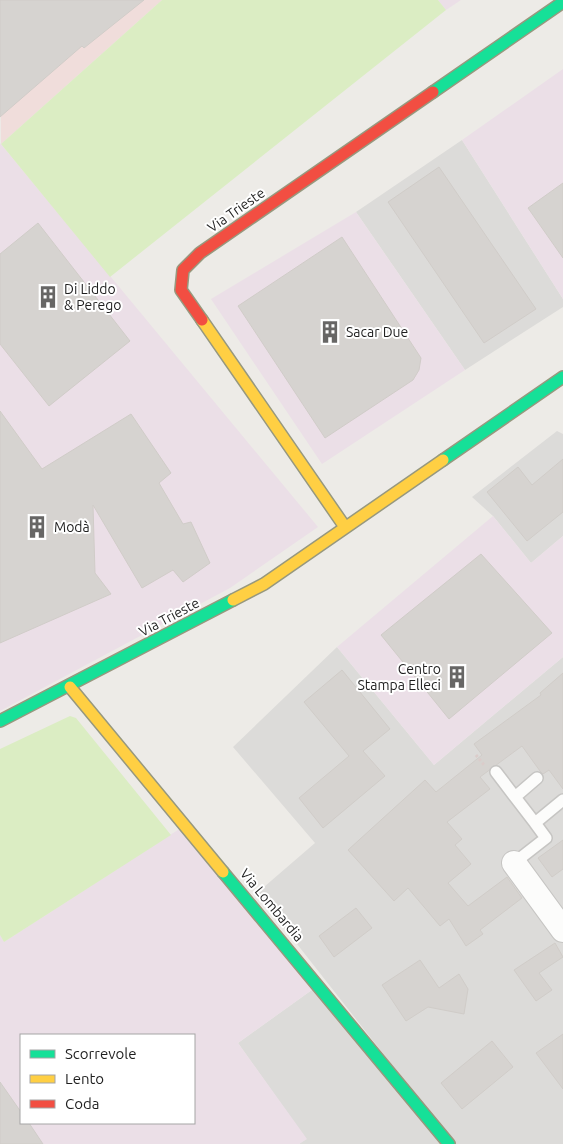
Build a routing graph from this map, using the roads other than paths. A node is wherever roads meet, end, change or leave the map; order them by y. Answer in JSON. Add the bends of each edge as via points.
{"nodes":[{"id":1,"x":563,"y":2,"type":"edge"},
{"id":2,"x":561,"y":381,"type":"edge"},
{"id":3,"x":346,"y":528,"type":"junction"},
{"id":4,"x":70,"y":687,"type":"junction"},
{"id":5,"x":0,"y":721,"type":"edge"},
{"id":6,"x":496,"y":772,"type":"dead end"},
{"id":7,"x":537,"y":778,"type":"dead end"},
{"id":8,"x":515,"y":797,"type":"junction"},
{"id":9,"x":563,"y":800,"type":"edge"},
{"id":10,"x":535,"y":823,"type":"junction"},
{"id":11,"x":514,"y":862,"type":"joint"},
{"id":12,"x":563,"y":930,"type":"edge"},
{"id":13,"x":449,"y":1144,"type":"edge"}],
"edges":[{"from":1,"to":3,"type":"street","name":"Via Trieste","via":[[200,253],[183,270],[181,290]]},
{"from":2,"to":3,"type":"street","name":"Via Trieste"},
{"from":3,"to":4,"type":"street","name":"Via Trieste","via":[[264,584]]},
{"from":4,"to":5,"type":"street","name":"Via Trieste"},
{"from":4,"to":13,"type":"street","name":"Via Lombardia"},
{"from":6,"to":8,"type":"lane"},
{"from":7,"to":8,"type":"lane"},
{"from":8,"to":10,"type":"lane"},
{"from":9,"to":10,"type":"lane"},
{"from":10,"to":11,"type":"lane","via":[[546,838]]},
{"from":11,"to":12,"type":"street"}]}
